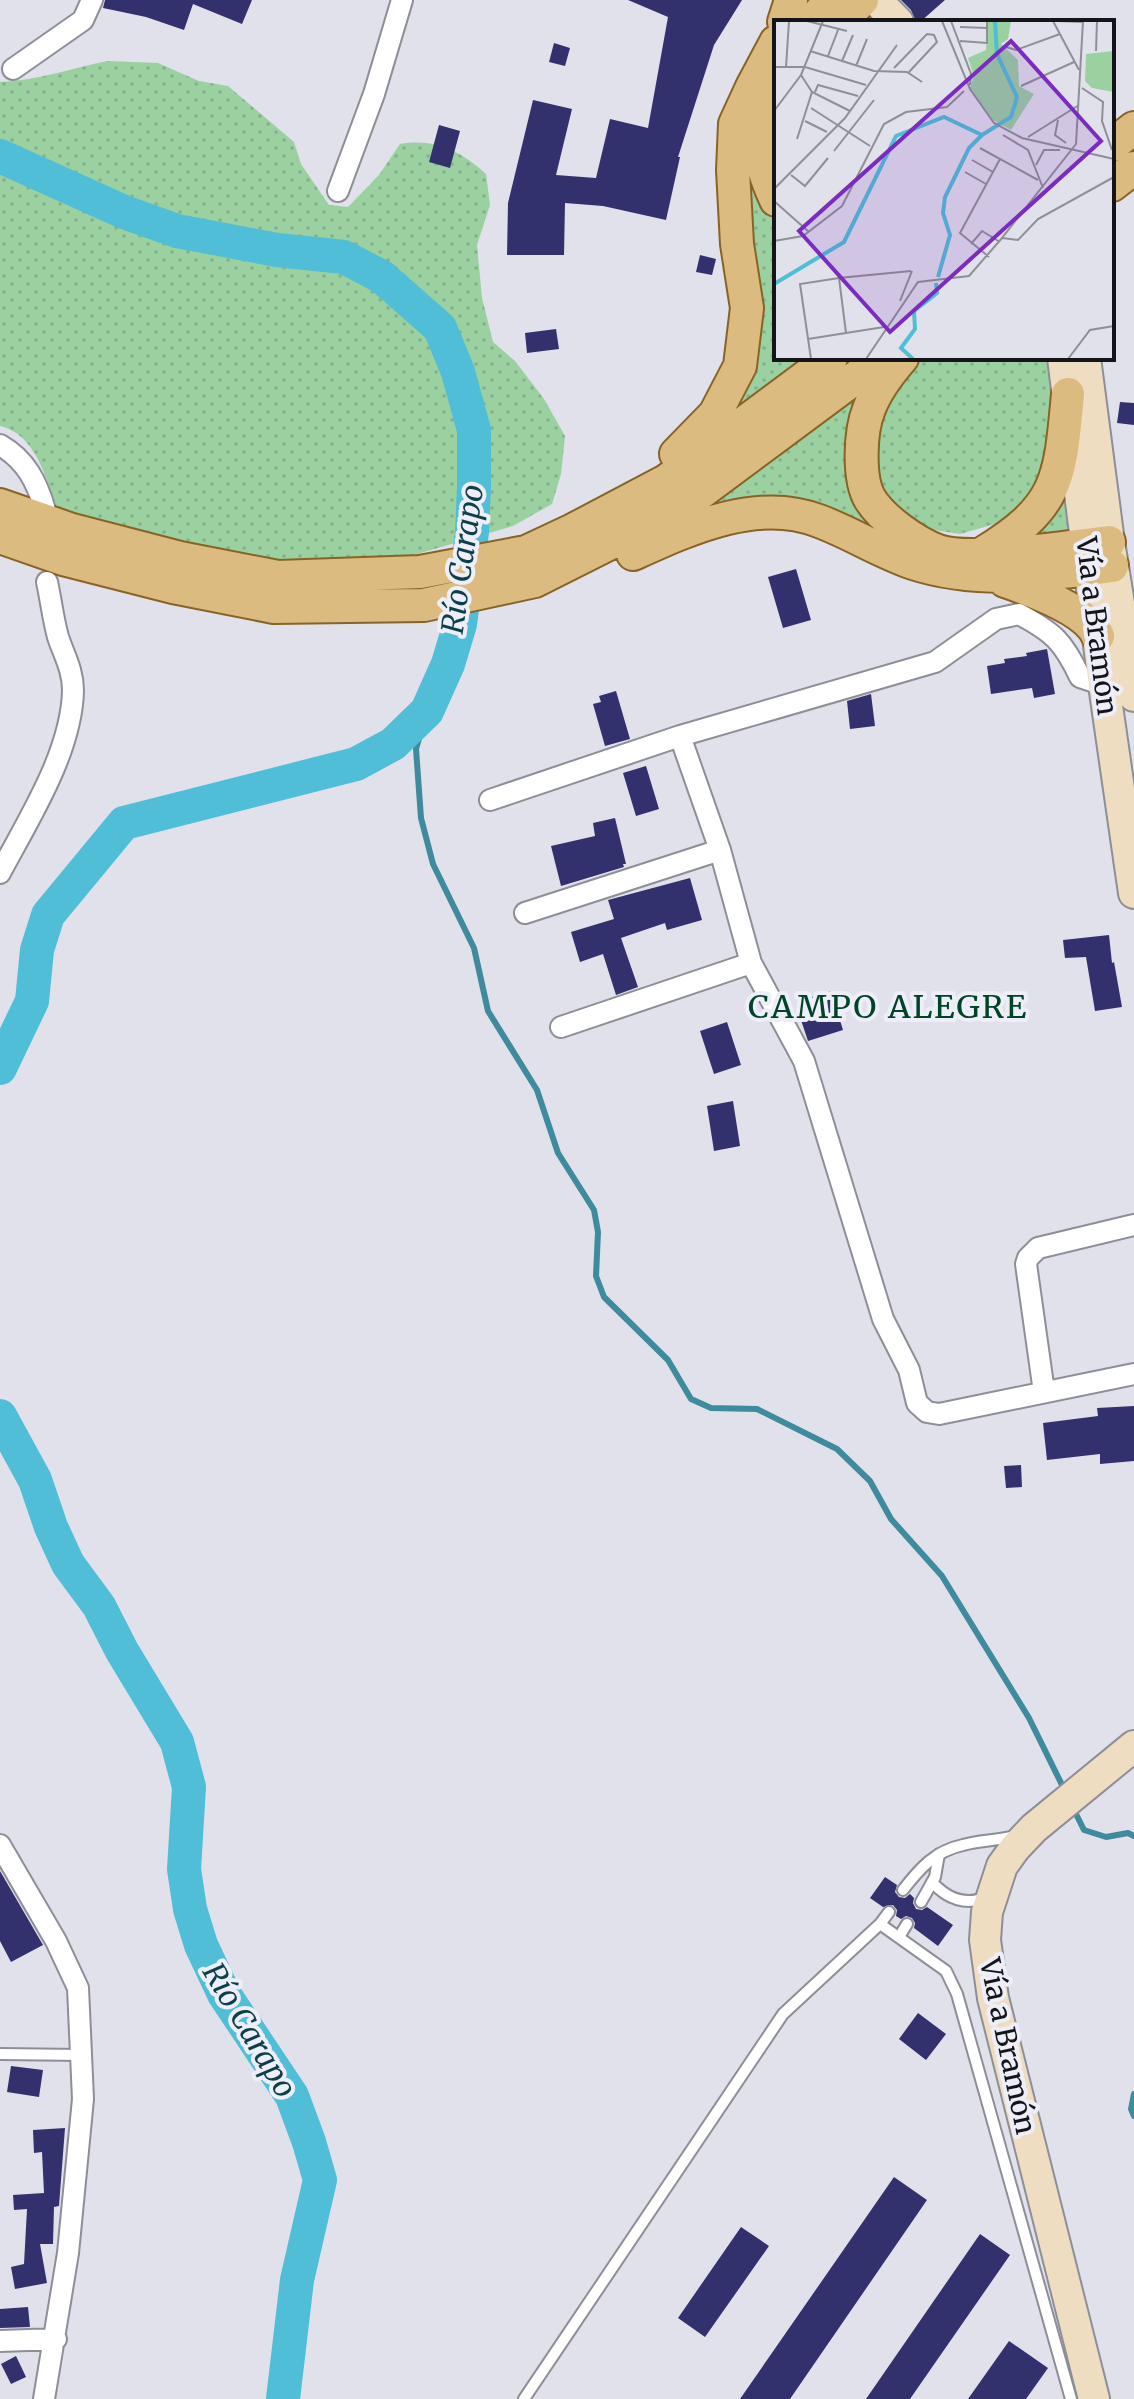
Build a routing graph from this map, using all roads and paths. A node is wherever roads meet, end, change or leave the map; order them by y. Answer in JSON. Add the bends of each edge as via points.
{"nodes":[{"id":1,"x":92,"y":0,"type":"edge"},
{"id":2,"x":402,"y":0,"type":"edge"},
{"id":3,"x":791,"y":0,"type":"edge"},
{"id":4,"x":855,"y":7,"type":"edge"},
{"id":5,"x":785,"y":20,"type":"edge"},
{"id":6,"x":817,"y":20,"type":"edge"},
{"id":7,"x":892,"y":20,"type":"edge"},
{"id":8,"x":774,"y":50,"type":"edge"},
{"id":9,"x":774,"y":65,"type":"edge"},
{"id":10,"x":13,"y":69,"type":"dead end"},
{"id":11,"x":764,"y":90,"type":"edge"},
{"id":12,"x":1134,"y":126,"type":"edge"},
{"id":13,"x":1114,"y":136,"type":"edge"},
{"id":14,"x":1114,"y":143,"type":"edge"},
{"id":15,"x":1134,"y":168,"type":"edge"},
{"id":16,"x":1114,"y":183,"type":"edge"},
{"id":17,"x":338,"y":191,"type":"dead end"},
{"id":18,"x":774,"y":196,"type":"edge"},
{"id":19,"x":828,"y":360,"type":"edge"},
{"id":20,"x":879,"y":360,"type":"edge"},
{"id":21,"x":900,"y":360,"type":"edge"},
{"id":22,"x":1063,"y":360,"type":"edge"},
{"id":23,"x":1085,"y":360,"type":"edge"},
{"id":24,"x":1068,"y":394,"type":"junction"},
{"id":25,"x":0,"y":445,"type":"edge"},
{"id":26,"x":0,"y":505,"type":"edge"},
{"id":27,"x":45,"y":510,"type":"dead end"},
{"id":28,"x":0,"y":537,"type":"edge"},
{"id":29,"x":1099,"y":555,"type":"junction"},
{"id":30,"x":983,"y":565,"type":"junction"},
{"id":31,"x":530,"y":566,"type":"junction"},
{"id":32,"x":47,"y":582,"type":"dead end"},
{"id":33,"x":1098,"y":636,"type":"junction"},
{"id":34,"x":1104,"y":685,"type":"junction"},
{"id":35,"x":1134,"y":696,"type":"edge"},
{"id":36,"x":680,"y":736,"type":"junction"},
{"id":37,"x":490,"y":800,"type":"dead end"},
{"id":38,"x":720,"y":850,"type":"junction"},
{"id":39,"x":0,"y":873,"type":"edge"},
{"id":40,"x":1134,"y":893,"type":"edge"},
{"id":41,"x":525,"y":913,"type":"dead end"},
{"id":42,"x":751,"y":963,"type":"junction"},
{"id":43,"x":561,"y":1027,"type":"dead end"},
{"id":44,"x":1134,"y":1225,"type":"edge"},
{"id":45,"x":1134,"y":1374,"type":"edge"},
{"id":46,"x":1044,"y":1392,"type":"junction"},
{"id":47,"x":1134,"y":1746,"type":"edge"},
{"id":48,"x":1034,"y":1828,"type":"junction"},
{"id":49,"x":0,"y":1845,"type":"edge"},
{"id":50,"x":939,"y":1854,"type":"junction"},
{"id":51,"x":932,"y":1882,"type":"junction"},
{"id":52,"x":903,"y":1890,"type":"dead end"},
{"id":53,"x":991,"y":1895,"type":"junction"},
{"id":54,"x":921,"y":1902,"type":"dead end"},
{"id":55,"x":889,"y":1912,"type":"dead end"},
{"id":56,"x":880,"y":1924,"type":"junction"},
{"id":57,"x":907,"y":1924,"type":"dead end"},
{"id":58,"x":899,"y":1937,"type":"junction"},
{"id":59,"x":0,"y":2054,"type":"edge"},
{"id":60,"x":82,"y":2055,"type":"junction"},
{"id":61,"x":56,"y":2339,"type":"junction"},
{"id":62,"x":0,"y":2341,"type":"edge"},
{"id":63,"x":44,"y":2399,"type":"edge"},
{"id":64,"x":524,"y":2399,"type":"edge"},
{"id":65,"x":1071,"y":2399,"type":"edge"},
{"id":66,"x":1094,"y":2399,"type":"edge"}],
"edges":[{"from":1,"to":10,"type":"street","via":[[83,20]]},
{"from":2,"to":17,"type":"street"},
{"from":3,"to":5,"type":"main road"},
{"from":4,"to":6,"type":"main road"},
{"from":4,"to":7,"type":"main road"},
{"from":8,"to":11,"type":"main road"},
{"from":9,"to":11,"type":"main road"},
{"from":11,"to":18,"type":"main road","via":[[761,167]]},
{"from":11,"to":31,"type":"main road","via":[[735,124],[737,244],[747,308],[740,366],[715,414],[682,450]]},
{"from":12,"to":13,"type":"main road"},
{"from":12,"to":14,"type":"main road"},
{"from":15,"to":16,"type":"main road"},
{"from":19,"to":31,"type":"main road","via":[[666,481]]},
{"from":20,"to":31,"type":"main road","via":[[680,508]]},
{"from":21,"to":30,"type":"main road","via":[[868,410],[861,459],[870,499],[900,530],[939,552]]},
{"from":22,"to":24,"type":"main road","name":"Vía a Bramón"},
{"from":23,"to":29,"type":"main road","name":"Vía a Bramón"},
{"from":24,"to":29,"type":"main road","name":"Vía a Bramón"},
{"from":24,"to":30,"type":"main road","via":[[1059,472],[1044,503]]},
{"from":25,"to":27,"type":"street","via":[[29,469]]},
{"from":26,"to":31,"type":"main road","via":[[180,558],[278,577]]},
{"from":28,"to":31,"type":"main road","via":[[63,559],[274,607],[424,605]]},
{"from":29,"to":30,"type":"main road"},
{"from":29,"to":33,"type":"main road","name":"Vía a Bramón"},
{"from":29,"to":35,"type":"main road","name":"Vía a Bramón"},
{"from":30,"to":31,"type":"main road","via":[[913,563],[817,520],[782,511],[711,522],[586,575]]},
{"from":30,"to":33,"type":"main road","via":[[1073,612]]},
{"from":32,"to":39,"type":"street","via":[[73,690],[52,775]]},
{"from":33,"to":34,"type":"main road","name":"Vía a Bramón"},
{"from":34,"to":36,"type":"street","via":[[1080,677],[1048,630],[1019,614],[996,619],[935,662]]},
{"from":34,"to":40,"type":"main road","name":"Vía a Bramón"},
{"from":36,"to":37,"type":"street"},
{"from":36,"to":38,"type":"street"},
{"from":38,"to":41,"type":"street"},
{"from":38,"to":42,"type":"street"},
{"from":42,"to":43,"type":"street"},
{"from":42,"to":46,"type":"street","via":[[804,1061],[883,1319],[909,1370],[917,1403],[939,1414]]},
{"from":44,"to":46,"type":"street","via":[[1038,1248],[1028,1258]]},
{"from":45,"to":46,"type":"street"},
{"from":47,"to":48,"type":"main road","name":"Vía a Bramón"},
{"from":48,"to":50,"type":"lane"},
{"from":48,"to":53,"type":"main road","name":"Vía a Bramón","via":[[1002,1866]]},
{"from":49,"to":60,"type":"street","via":[[78,1988]]},
{"from":50,"to":51,"type":"lane"},
{"from":50,"to":52,"type":"lane"},
{"from":51,"to":53,"type":"lane","via":[[959,1901]]},
{"from":51,"to":54,"type":"lane"},
{"from":53,"to":66,"type":"main road","name":"Vía a Bramón","via":[[985,1940],[993,1998]]},
{"from":55,"to":56,"type":"lane"},
{"from":56,"to":58,"type":"lane"},
{"from":56,"to":64,"type":"lane","via":[[783,2014]]},
{"from":57,"to":58,"type":"lane"},
{"from":58,"to":65,"type":"lane","via":[[946,1971],[957,1994]]},
{"from":59,"to":60,"type":"lane"},
{"from":60,"to":61,"type":"street","via":[[83,2099]]},
{"from":61,"to":62,"type":"street"},
{"from":61,"to":63,"type":"street"}]}
